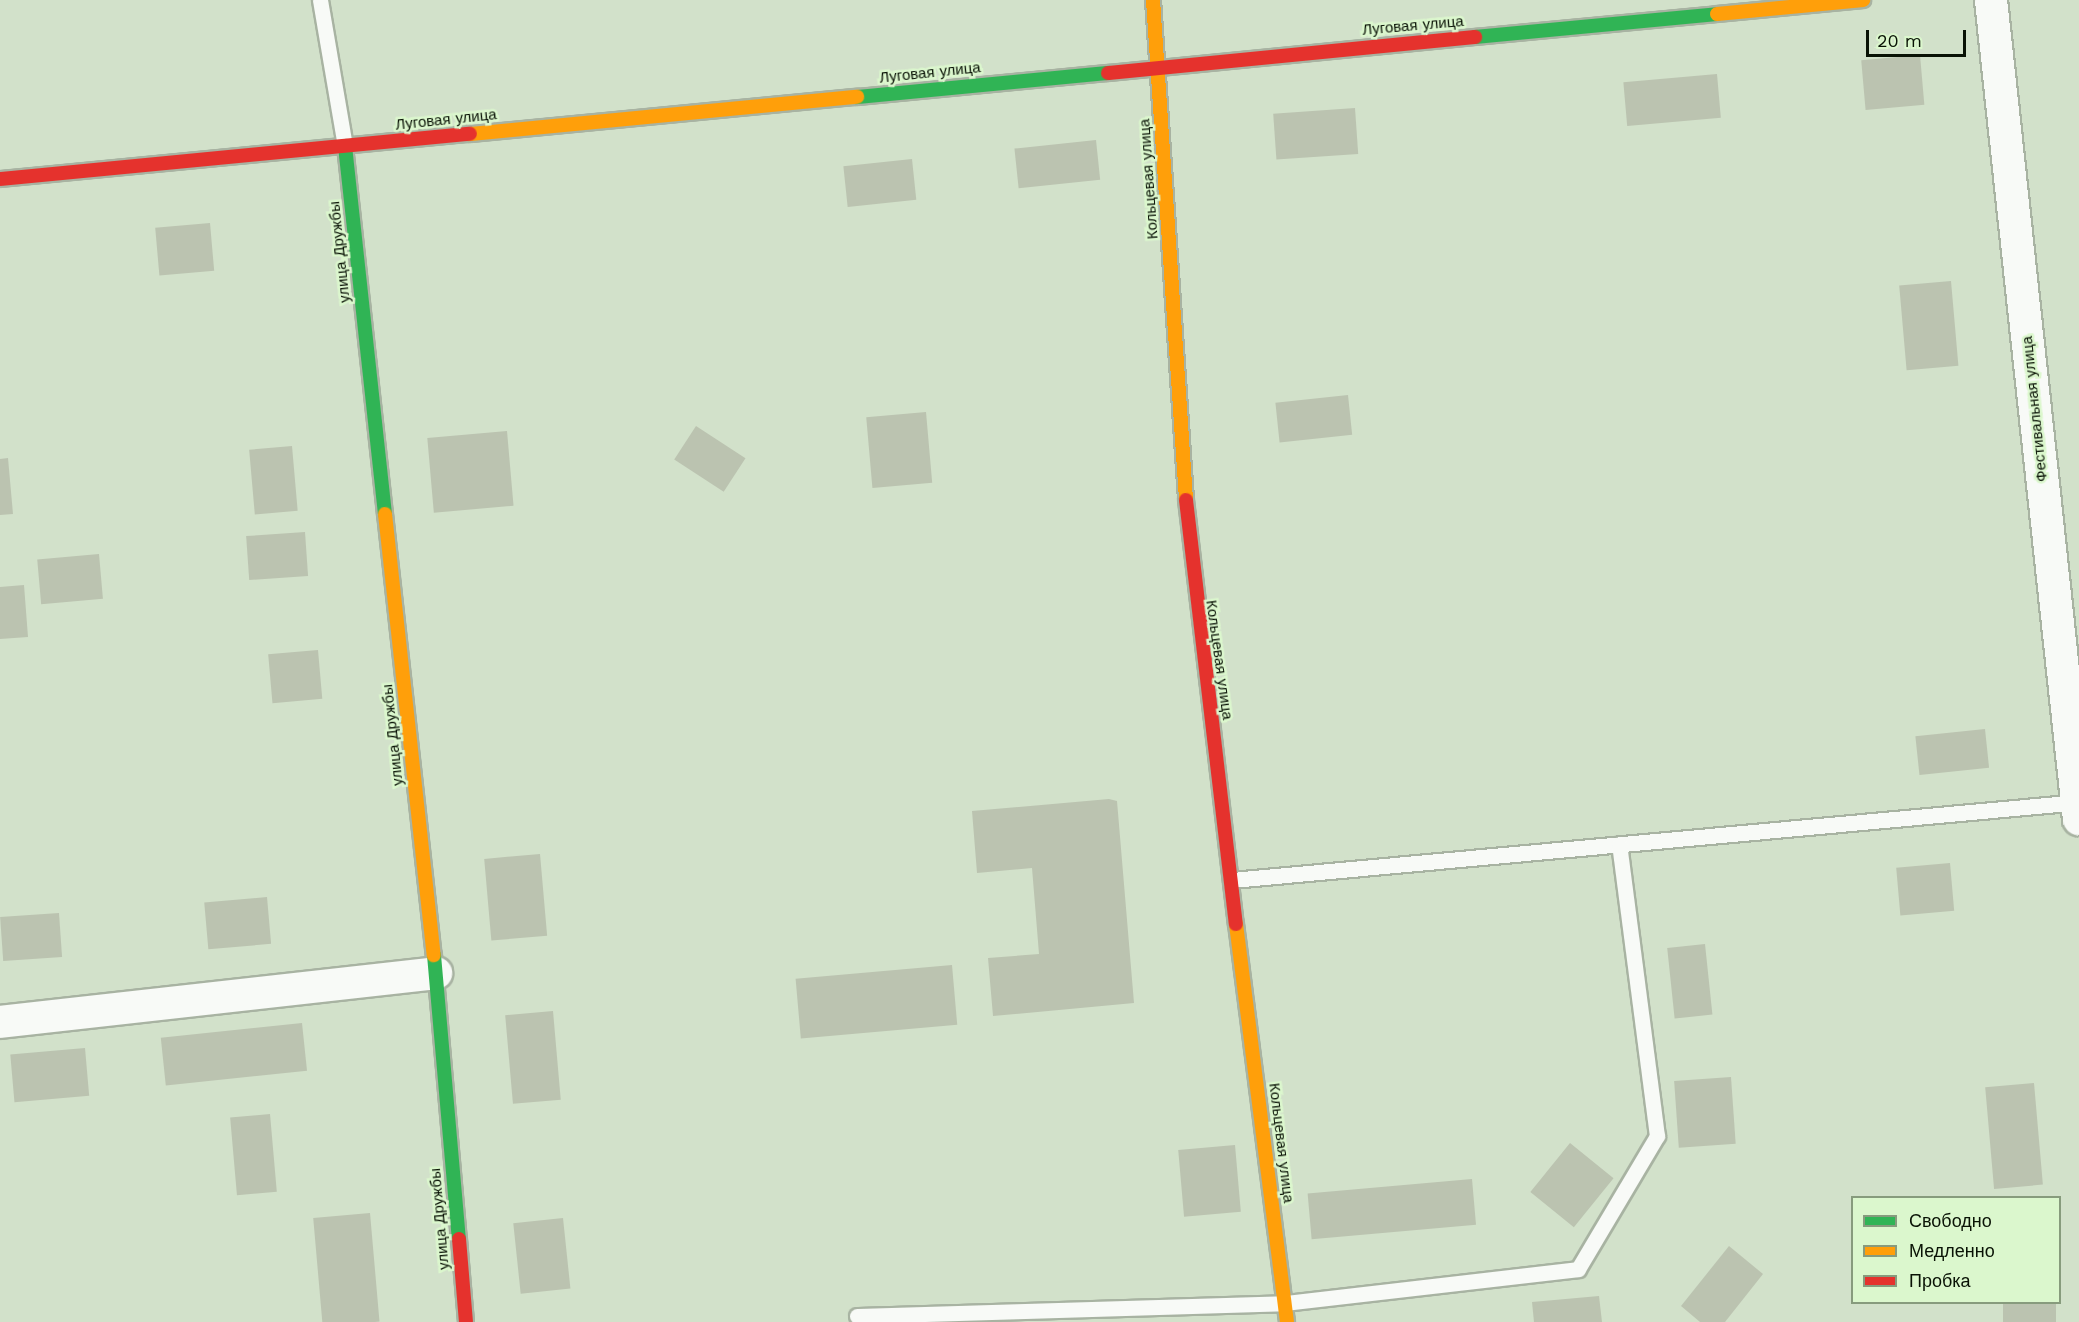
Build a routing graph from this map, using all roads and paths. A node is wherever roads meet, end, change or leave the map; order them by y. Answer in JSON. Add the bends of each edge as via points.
{"nodes":[{"id":1,"x":320,"y":0,"type":"edge"},
{"id":2,"x":1153,"y":0,"type":"edge"},
{"id":3,"x":1863,"y":0,"type":"edge"},
{"id":4,"x":1991,"y":0,"type":"edge"},
{"id":5,"x":1159,"y":67,"type":"junction"},
{"id":6,"x":345,"y":146,"type":"junction"},
{"id":7,"x":0,"y":179,"type":"edge"},
{"id":8,"x":2078,"y":808,"type":"edge"},
{"id":9,"x":1619,"y":844,"type":"junction"},
{"id":10,"x":1232,"y":880,"type":"junction"},
{"id":11,"x":436,"y":973,"type":"junction"},
{"id":12,"x":0,"y":1022,"type":"edge"},
{"id":13,"x":1285,"y":1303,"type":"junction"},
{"id":14,"x":857,"y":1316,"type":"dead end"},
{"id":15,"x":466,"y":1322,"type":"edge"},
{"id":16,"x":1287,"y":1322,"type":"edge"}],
"edges":[{"from":1,"to":6,"type":"lane"},
{"from":2,"to":5,"type":"street","name":"Кольцевая улица"},
{"from":3,"to":5,"type":"street","name":"Луговая улица"},
{"from":4,"to":8,"type":"street","name":"Фестивальная улица"},
{"from":5,"to":6,"type":"street","name":"Луговая улица"},
{"from":5,"to":10,"type":"street","name":"Кольцевая улица","via":[[1192,583]]},
{"from":6,"to":7,"type":"street","name":"Луговая улица"},
{"from":6,"to":11,"type":"street","name":"улица Дружбы"},
{"from":8,"to":9,"type":"lane"},
{"from":9,"to":10,"type":"lane"},
{"from":9,"to":13,"type":"lane","via":[[1658,1136],[1578,1269]]},
{"from":10,"to":13,"type":"street","name":"Кольцевая улица"},
{"from":11,"to":12,"type":"street"},
{"from":11,"to":15,"type":"street","name":"улица Дружбы"},
{"from":13,"to":14,"type":"lane"},
{"from":13,"to":16,"type":"street","name":"Кольцевая улица"}]}
